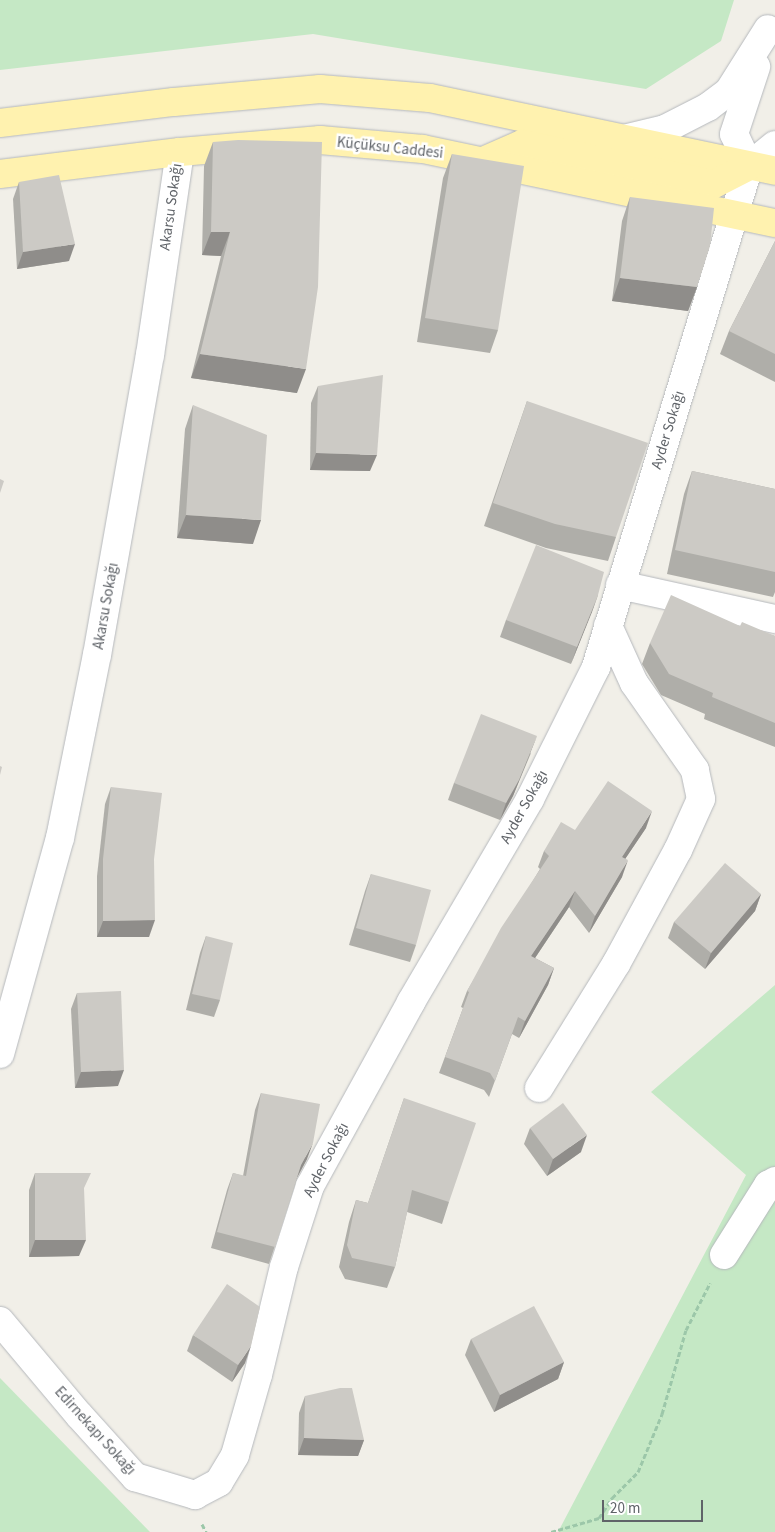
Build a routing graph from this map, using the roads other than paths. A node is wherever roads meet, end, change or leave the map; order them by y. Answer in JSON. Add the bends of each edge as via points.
{"nodes":[{"id":1,"x":772,"y":24,"type":"edge"},
{"id":2,"x":0,"y":123,"type":"edge"},
{"id":3,"x":623,"y":139,"type":"junction"},
{"id":4,"x":775,"y":144,"type":"edge"},
{"id":5,"x":180,"y":152,"type":"junction"},
{"id":6,"x":483,"y":161,"type":"junction"},
{"id":7,"x":749,"y":166,"type":"junction"},
{"id":8,"x":775,"y":171,"type":"edge"},
{"id":9,"x":0,"y":174,"type":"edge"},
{"id":10,"x":736,"y":214,"type":"junction"},
{"id":11,"x":775,"y":223,"type":"edge"},
{"id":12,"x":620,"y":585,"type":"junction"},
{"id":13,"x":775,"y":619,"type":"edge"},
{"id":14,"x":608,"y":626,"type":"junction"},
{"id":15,"x":0,"y":1054,"type":"edge"},
{"id":16,"x":539,"y":1088,"type":"dead end"},
{"id":17,"x":775,"y":1181,"type":"edge"},
{"id":18,"x":724,"y":1255,"type":"road end"},
{"id":19,"x":0,"y":1320,"type":"edge"},
{"id":20,"x":258,"y":1375,"type":"joint"}],
"edges":[{"from":1,"to":3,"type":"street","via":[[729,91],[708,107],[665,129]]},
{"from":1,"to":7,"type":"street","via":[[734,134]]},
{"from":2,"to":3,"type":"main road","via":[[320,89],[430,98]]},
{"from":3,"to":7,"type":"main road"},
{"from":4,"to":7,"type":"street"},
{"from":5,"to":6,"type":"main road","name":"Küçüksu Caddesi","via":[[320,140],[423,148]]},
{"from":5,"to":9,"type":"main road","name":"Küçüksu Caddesi"},
{"from":5,"to":15,"type":"street","name":"Akarsu Sokağı","via":[[150,355],[97,654],[60,838]]},
{"from":6,"to":7,"type":"main road","via":[[522,144],[714,184]]},
{"from":6,"to":10,"type":"main road","name":"Küçüksu Caddesi"},
{"from":7,"to":8,"type":"main road"},
{"from":7,"to":10,"type":"street","name":"Ayder Sokağı"},
{"from":10,"to":11,"type":"main road","name":"Küçüksu Caddesi"},
{"from":10,"to":12,"type":"street","name":"Ayder Sokağı"},
{"from":12,"to":13,"type":"street"},
{"from":12,"to":14,"type":"street","name":"Ayder Sokağı"},
{"from":14,"to":16,"type":"street","via":[[634,683],[695,770],[701,799],[678,850],[616,964]]},
{"from":14,"to":20,"type":"street","name":"Ayder Sokağı","via":[[596,667],[530,799],[411,1002],[310,1186],[284,1268]]},
{"from":17,"to":18,"type":"street","via":[[768,1185]]},
{"from":19,"to":20,"type":"street","name":"Edirnekapı Sokağı","via":[[135,1477],[195,1495],[219,1482],[235,1455]]}]}
